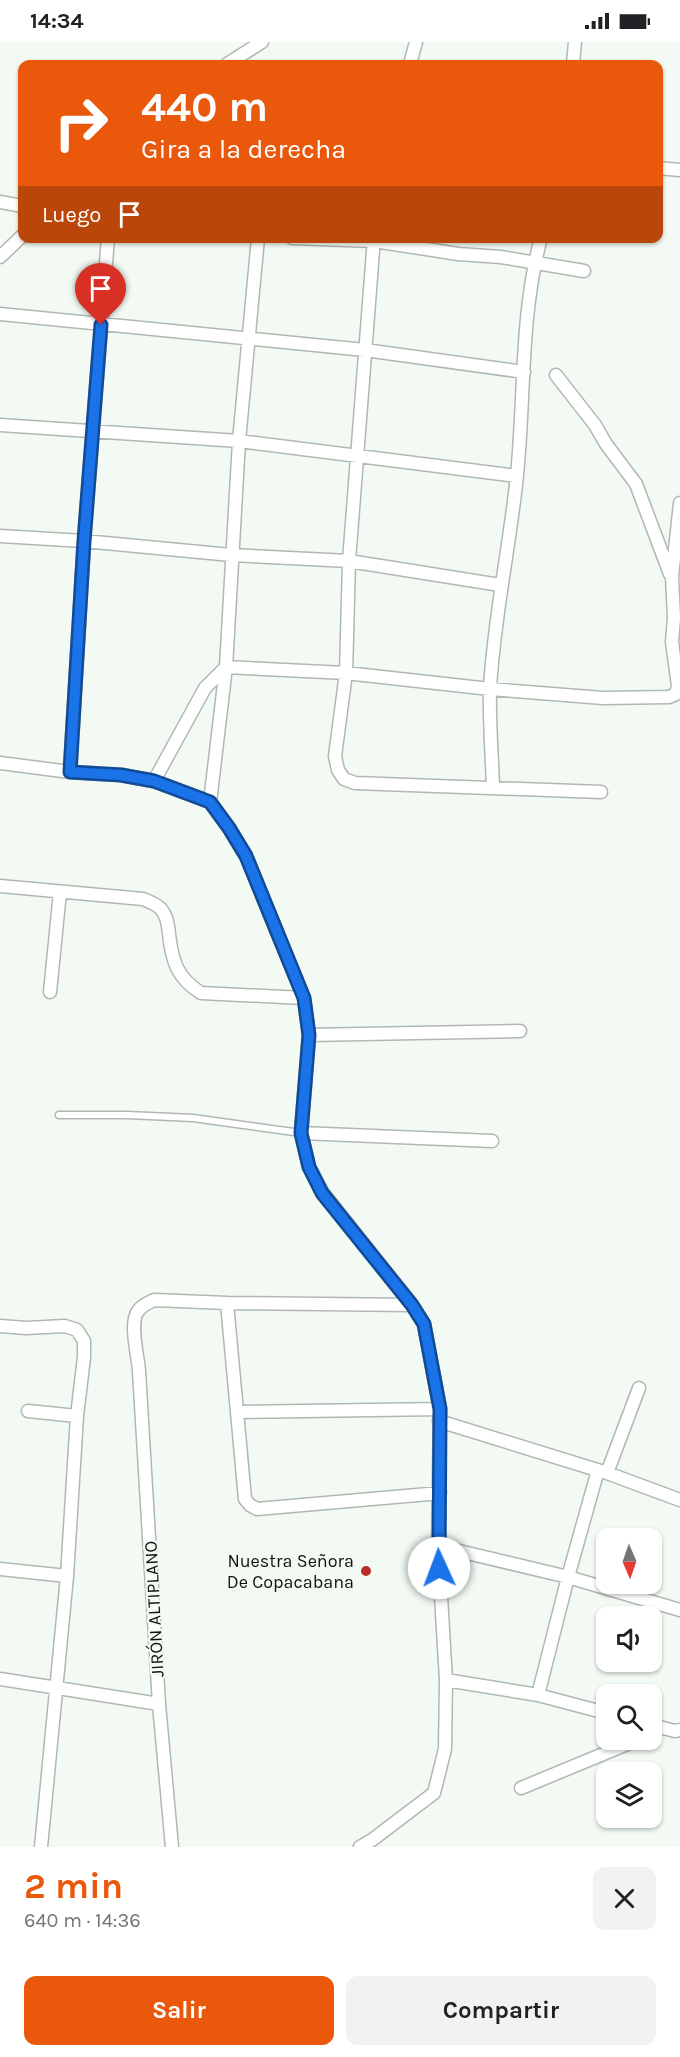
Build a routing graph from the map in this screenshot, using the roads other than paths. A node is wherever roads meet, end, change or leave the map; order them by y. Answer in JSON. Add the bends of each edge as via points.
{"nodes":[{"id":1,"x":262,"y":42,"type":"edge"},
{"id":2,"x":416,"y":42,"type":"edge"},
{"id":3,"x":575,"y":42,"type":"edge"},
{"id":4,"x":233,"y":60,"type":"edge"},
{"id":5,"x":411,"y":60,"type":"edge"},
{"id":6,"x":573,"y":60,"type":"edge"},
{"id":7,"x":663,"y":168,"type":"edge"},
{"id":8,"x":680,"y":170,"type":"edge"},
{"id":9,"x":0,"y":202,"type":"edge"},
{"id":10,"x":18,"y":205,"type":"edge"},
{"id":11,"x":18,"y":240,"type":"edge"},
{"id":12,"x":108,"y":243,"type":"edge"},
{"id":13,"x":257,"y":243,"type":"edge"},
{"id":14,"x":374,"y":243,"type":"edge"},
{"id":15,"x":392,"y":243,"type":"edge"},
{"id":16,"x":540,"y":243,"type":"edge"},
{"id":17,"x":0,"y":257,"type":"edge"},
{"id":18,"x":534,"y":262,"type":"junction"},
{"id":19,"x":584,"y":271,"type":"dead end"},
{"id":20,"x":0,"y":314,"type":"edge"},
{"id":21,"x":101,"y":325,"type":"junction"},
{"id":22,"x":247,"y":339,"type":"junction"},
{"id":23,"x":365,"y":350,"type":"junction"},
{"id":24,"x":524,"y":372,"type":"junction"},
{"id":25,"x":556,"y":375,"type":"dead end"},
{"id":26,"x":0,"y":425,"type":"edge"},
{"id":27,"x":93,"y":432,"type":"junction"},
{"id":28,"x":239,"y":441,"type":"junction"},
{"id":29,"x":357,"y":455,"type":"junction"},
{"id":30,"x":517,"y":476,"type":"junction"},
{"id":31,"x":680,"y":503,"type":"edge"},
{"id":32,"x":0,"y":536,"type":"edge"},
{"id":33,"x":84,"y":541,"type":"junction"},
{"id":34,"x":231,"y":555,"type":"junction"},
{"id":35,"x":349,"y":561,"type":"junction"},
{"id":36,"x":672,"y":578,"type":"junction"},
{"id":37,"x":500,"y":585,"type":"junction"},
{"id":38,"x":225,"y":667,"type":"junction"},
{"id":39,"x":346,"y":673,"type":"junction"},
{"id":40,"x":490,"y":689,"type":"junction"},
{"id":41,"x":0,"y":763,"type":"edge"},
{"id":42,"x":70,"y":772,"type":"junction"},
{"id":43,"x":154,"y":781,"type":"junction"},
{"id":44,"x":493,"y":788,"type":"junction"},
{"id":45,"x":601,"y":792,"type":"dead end"},
{"id":46,"x":210,"y":802,"type":"junction"},
{"id":47,"x":0,"y":886,"type":"edge"},
{"id":48,"x":60,"y":892,"type":"junction"},
{"id":49,"x":50,"y":992,"type":"dead end"},
{"id":50,"x":304,"y":998,"type":"junction"},
{"id":51,"x":520,"y":1031,"type":"dead end"},
{"id":52,"x":309,"y":1035,"type":"junction"},
{"id":53,"x":59,"y":1115,"type":"dead end"},
{"id":54,"x":301,"y":1133,"type":"junction"},
{"id":55,"x":492,"y":1142,"type":"dead end"},
{"id":56,"x":227,"y":1303,"type":"junction"},
{"id":57,"x":412,"y":1305,"type":"junction"},
{"id":58,"x":0,"y":1326,"type":"edge"},
{"id":59,"x":639,"y":1388,"type":"dead end"},
{"id":60,"x":27,"y":1411,"type":"dead end"},
{"id":61,"x":238,"y":1412,"type":"junction"},
{"id":62,"x":439,"y":1415,"type":"junction"},
{"id":63,"x":77,"y":1416,"type":"junction"},
{"id":64,"x":602,"y":1472,"type":"junction"},
{"id":65,"x":440,"y":1493,"type":"junction"},
{"id":66,"x":680,"y":1500,"type":"edge"},
{"id":67,"x":438,"y":1546,"type":"junction"},
{"id":68,"x":0,"y":1569,"type":"edge"},
{"id":69,"x":67,"y":1575,"type":"junction"},
{"id":70,"x":568,"y":1577,"type":"junction"},
{"id":71,"x":680,"y":1610,"type":"edge"},
{"id":72,"x":0,"y":1678,"type":"edge"},
{"id":73,"x":446,"y":1680,"type":"junction"},
{"id":74,"x":55,"y":1688,"type":"junction"},
{"id":75,"x":538,"y":1695,"type":"junction"},
{"id":76,"x":159,"y":1704,"type":"junction"},
{"id":77,"x":596,"y":1710,"type":"edge"},
{"id":78,"x":662,"y":1728,"type":"edge"},
{"id":79,"x":665,"y":1729,"type":"junction"},
{"id":80,"x":662,"y":1730,"type":"edge"},
{"id":81,"x":680,"y":1730,"type":"edge"},
{"id":82,"x":613,"y":1750,"type":"edge"},
{"id":83,"x":521,"y":1788,"type":"dead end"},
{"id":84,"x":41,"y":1847,"type":"edge"},
{"id":85,"x":172,"y":1847,"type":"edge"},
{"id":86,"x":360,"y":1847,"type":"edge"}],
"edges":[{"from":1,"to":4,"type":"street"},
{"from":2,"to":5,"type":"street"},
{"from":3,"to":6,"type":"street"},
{"from":7,"to":8,"type":"street"},
{"from":9,"to":10,"type":"street"},
{"from":11,"to":17,"type":"street"},
{"from":12,"to":21,"type":"street"},
{"from":13,"to":22,"type":"street"},
{"from":14,"to":23,"type":"street"},
{"from":15,"to":18,"type":"street"},
{"from":16,"to":18,"type":"street"},
{"from":18,"to":19,"type":"street"},
{"from":18,"to":24,"type":"street"},
{"from":20,"to":21,"type":"street"},
{"from":21,"to":22,"type":"street"},
{"from":21,"to":27,"type":"street"},
{"from":22,"to":23,"type":"street"},
{"from":22,"to":28,"type":"street"},
{"from":23,"to":24,"type":"street"},
{"from":23,"to":29,"type":"street"},
{"from":24,"to":30,"type":"street"},
{"from":25,"to":36,"type":"street","via":[[636,484]]},
{"from":26,"to":27,"type":"street"},
{"from":27,"to":28,"type":"street"},
{"from":27,"to":33,"type":"street"},
{"from":28,"to":29,"type":"street"},
{"from":28,"to":34,"type":"street"},
{"from":29,"to":30,"type":"street"},
{"from":29,"to":35,"type":"street"},
{"from":30,"to":37,"type":"street"},
{"from":31,"to":36,"type":"street"},
{"from":32,"to":33,"type":"street"},
{"from":33,"to":34,"type":"street"},
{"from":33,"to":42,"type":"street"},
{"from":34,"to":35,"type":"street"},
{"from":34,"to":38,"type":"street"},
{"from":35,"to":37,"type":"street"},
{"from":35,"to":39,"type":"street"},
{"from":36,"to":40,"type":"street","via":[[676,694],[669,698],[603,698]]},
{"from":37,"to":40,"type":"street"},
{"from":38,"to":39,"type":"street"},
{"from":38,"to":43,"type":"street","via":[[205,688]]},
{"from":38,"to":46,"type":"street"},
{"from":39,"to":40,"type":"street"},
{"from":39,"to":44,"type":"street","via":[[335,756],[344,779],[354,783]]},
{"from":40,"to":44,"type":"street"},
{"from":41,"to":42,"type":"street"},
{"from":42,"to":43,"type":"street"},
{"from":43,"to":46,"type":"street"},
{"from":44,"to":45,"type":"street"},
{"from":46,"to":50,"type":"street","via":[[246,856]]},
{"from":47,"to":48,"type":"street"},
{"from":48,"to":49,"type":"street"},
{"from":48,"to":50,"type":"street","via":[[143,899],[160,907],[167,920],[176,968],[188,985],[201,993]]},
{"from":50,"to":52,"type":"street"},
{"from":51,"to":52,"type":"street"},
{"from":52,"to":54,"type":"street"},
{"from":53,"to":54,"type":"lane","via":[[193,1118]]},
{"from":54,"to":55,"type":"street"},
{"from":54,"to":57,"type":"street","via":[[309,1167],[322,1193]]},
{"from":56,"to":57,"type":"street","name":"JIRÓN ALTIPLANO"},
{"from":56,"to":61,"type":"street"},
{"from":56,"to":76,"type":"street","name":"JIRÓN ALTIPLANO","via":[[154,1300],[137,1312],[134,1324]]},
{"from":57,"to":62,"type":"street","via":[[424,1324]]},
{"from":58,"to":63,"type":"street","via":[[65,1326],[77,1330],[84,1341],[84,1357]]},
{"from":59,"to":64,"type":"street"},
{"from":60,"to":63,"type":"street"},
{"from":61,"to":62,"type":"street"},
{"from":61,"to":65,"type":"street","via":[[245,1499],[257,1509]]},
{"from":62,"to":64,"type":"street"},
{"from":62,"to":65,"type":"street"},
{"from":63,"to":69,"type":"street"},
{"from":64,"to":66,"type":"street"},
{"from":64,"to":70,"type":"street"},
{"from":65,"to":67,"type":"street"},
{"from":67,"to":70,"type":"street"},
{"from":67,"to":73,"type":"street"},
{"from":68,"to":69,"type":"street"},
{"from":69,"to":74,"type":"street"},
{"from":70,"to":71,"type":"street"},
{"from":70,"to":75,"type":"street"},
{"from":72,"to":74,"type":"street"},
{"from":73,"to":75,"type":"street"},
{"from":73,"to":86,"type":"street","via":[[445,1749],[434,1793]]},
{"from":74,"to":76,"type":"street"},
{"from":74,"to":84,"type":"street"},
{"from":75,"to":77,"type":"street"},
{"from":76,"to":85,"type":"street","name":"JIRÓN ALTIPLANO"},
{"from":78,"to":79,"type":"street"},
{"from":79,"to":80,"type":"street"},
{"from":79,"to":81,"type":"street"},
{"from":82,"to":83,"type":"street"}]}
